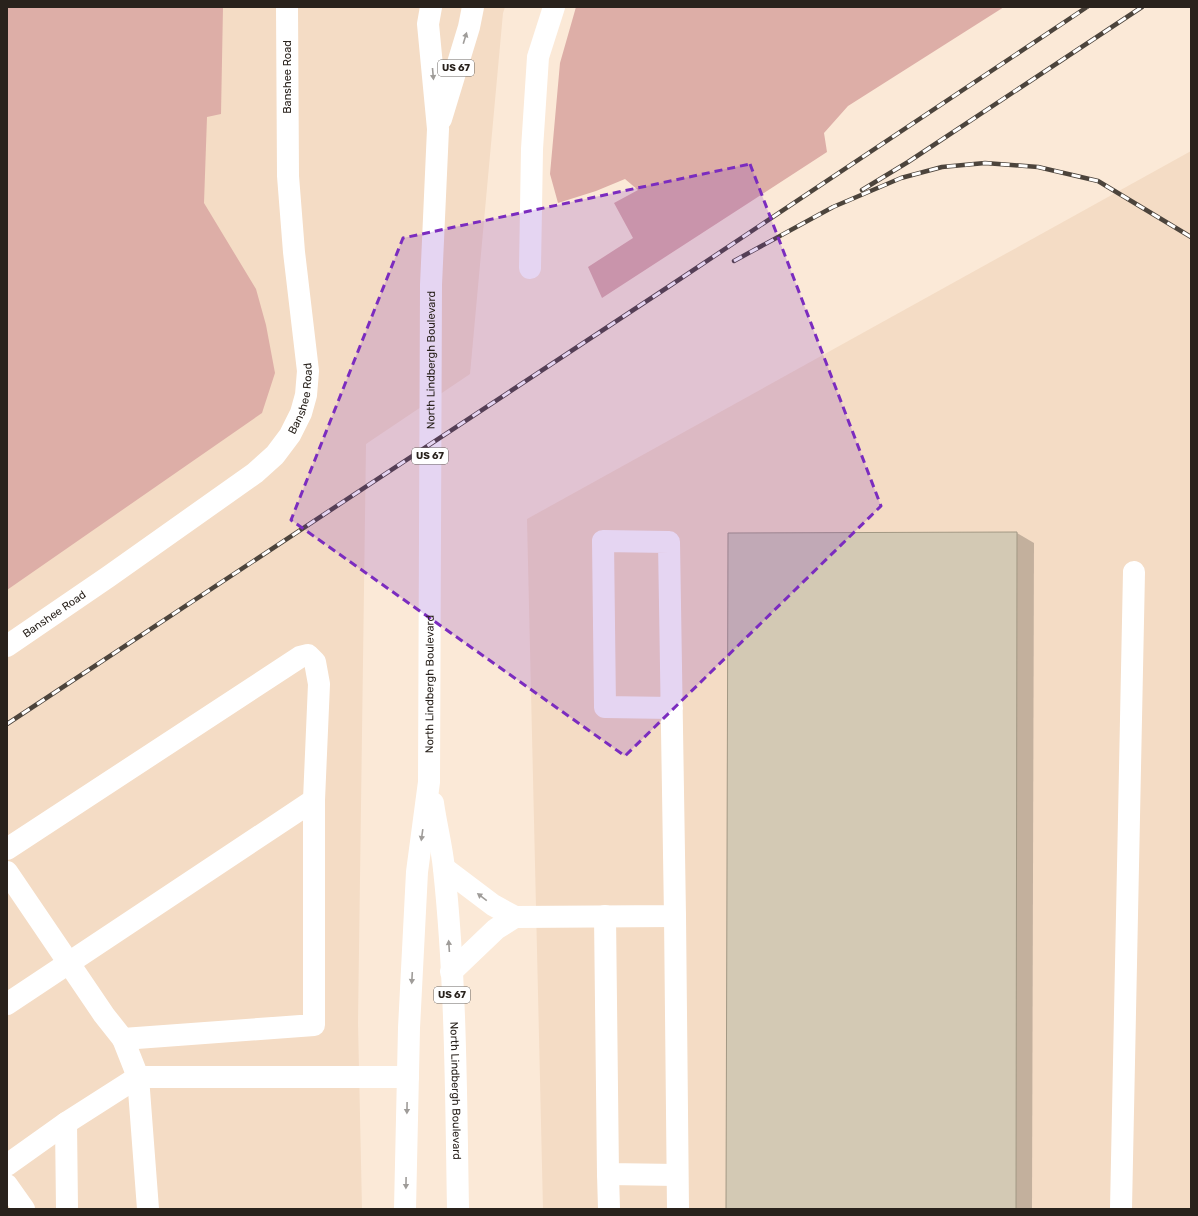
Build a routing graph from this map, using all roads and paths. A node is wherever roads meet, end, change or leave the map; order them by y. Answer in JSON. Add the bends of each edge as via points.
{"nodes":[{"id":1,"x":287,"y":7,"type":"edge"},
{"id":2,"x":431,"y":7,"type":"edge"},
{"id":3,"x":473,"y":7,"type":"edge"},
{"id":4,"x":554,"y":7,"type":"edge"},
{"id":5,"x":438,"y":129,"type":"junction"},
{"id":6,"x":530,"y":268,"type":"dead end"},
{"id":7,"x":1134,"y":572,"type":"dead end"},
{"id":8,"x":7,"y":646,"type":"edge"},
{"id":9,"x":672,"y":708,"type":"junction"},
{"id":10,"x":429,"y":782,"type":"junction"},
{"id":11,"x":314,"y":800,"type":"junction"},
{"id":12,"x":7,"y":849,"type":"edge"},
{"id":13,"x":444,"y":868,"type":"junction"},
{"id":14,"x":7,"y":872,"type":"edge"},
{"id":15,"x":605,"y":916,"type":"junction"},
{"id":16,"x":675,"y":916,"type":"junction"},
{"id":17,"x":515,"y":917,"type":"junction"},
{"id":18,"x":68,"y":962,"type":"junction"},
{"id":19,"x":451,"y":972,"type":"junction"},
{"id":20,"x":7,"y":1004,"type":"edge"},
{"id":21,"x":123,"y":1039,"type":"junction"},
{"id":22,"x":138,"y":1077,"type":"junction"},
{"id":23,"x":408,"y":1077,"type":"junction"},
{"id":24,"x":66,"y":1123,"type":"junction"},
{"id":25,"x":7,"y":1165,"type":"edge"},
{"id":26,"x":608,"y":1174,"type":"junction"},
{"id":27,"x":677,"y":1175,"type":"junction"},
{"id":28,"x":7,"y":1185,"type":"edge"},
{"id":29,"x":24,"y":1209,"type":"edge"},
{"id":30,"x":67,"y":1209,"type":"edge"},
{"id":31,"x":148,"y":1209,"type":"edge"},
{"id":32,"x":406,"y":1209,"type":"edge"},
{"id":33,"x":458,"y":1209,"type":"edge"},
{"id":34,"x":609,"y":1209,"type":"edge"},
{"id":35,"x":678,"y":1209,"type":"edge"},
{"id":36,"x":1121,"y":1209,"type":"edge"}],
"edges":[{"from":1,"to":8,"type":"main road","name":"Banshee Road","via":[[288,176],[308,371],[301,413],[287,440],[255,473]]},
{"from":2,"to":5,"type":"main road","name":"North Lindbergh Boulevard","number":"US 67","one_way":true,"via":[[428,24]]},
{"from":5,"to":3,"type":"main road","name":"North Lindbergh Boulevard","number":"US 67","one_way":true},
{"from":4,"to":6,"type":"main road","via":[[538,56],[532,148]]},
{"from":5,"to":10,"type":"main road","name":"North Lindbergh Boulevard","number":"US 67","via":[[431,285]]},
{"from":7,"to":36,"type":"main road"},
{"from":9,"to":9,"type":"main road","via":[[669,542],[603,541],[605,707]]},
{"from":9,"to":16,"type":"main road"},
{"from":10,"to":13,"type":"main road","name":"North Lindbergh Boulevard","number":"US 67"},
{"from":10,"to":23,"type":"main road","name":"North Lindbergh Boulevard","number":"US 67","one_way":true,"via":[[417,872]]},
{"from":11,"to":12,"type":"main road","via":[[319,684],[315,662],[308,656],[300,657]]},
{"from":11,"to":18,"type":"main road"},
{"from":11,"to":21,"type":"main road","via":[[314,1025]]},
{"from":17,"to":13,"type":"main road","one_way":true,"via":[[493,905]]},
{"from":19,"to":13,"type":"main road","name":"North Lindbergh Boulevard","number":"US 67","one_way":true},
{"from":14,"to":18,"type":"main road"},
{"from":15,"to":16,"type":"main road"},
{"from":15,"to":17,"type":"main road"},
{"from":15,"to":26,"type":"main road"},
{"from":16,"to":27,"type":"main road"},
{"from":17,"to":19,"type":"main road","via":[[496,929]]},
{"from":18,"to":20,"type":"main road"},
{"from":18,"to":21,"type":"main road"},
{"from":19,"to":33,"type":"main road","name":"North Lindbergh Boulevard","number":"US 67"},
{"from":21,"to":22,"type":"main road"},
{"from":22,"to":23,"type":"main road"},
{"from":22,"to":24,"type":"main road"},
{"from":22,"to":31,"type":"main road"},
{"from":23,"to":32,"type":"main road","name":"North Lindbergh Boulevard","number":"US 67","one_way":true},
{"from":24,"to":25,"type":"main road"},
{"from":24,"to":30,"type":"main road"},
{"from":26,"to":27,"type":"main road"},
{"from":26,"to":34,"type":"main road"},
{"from":27,"to":35,"type":"main road"},
{"from":28,"to":29,"type":"main road"}]}
